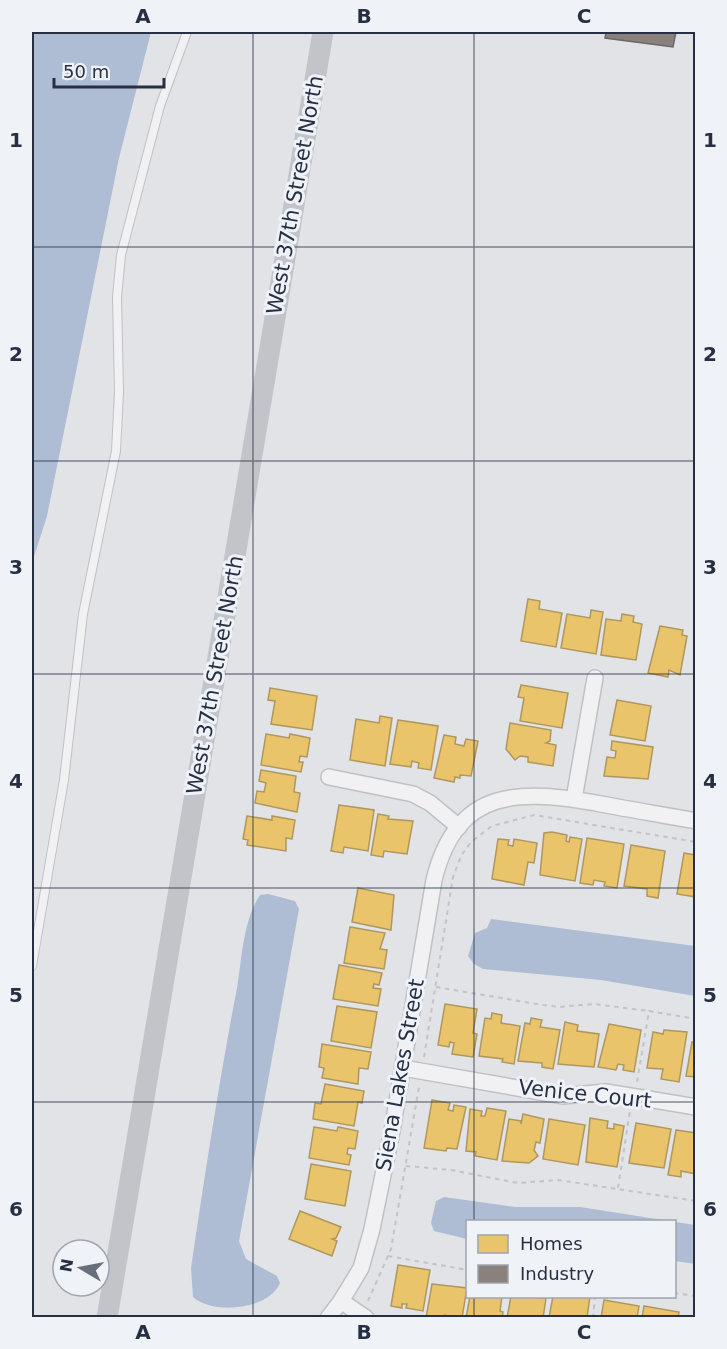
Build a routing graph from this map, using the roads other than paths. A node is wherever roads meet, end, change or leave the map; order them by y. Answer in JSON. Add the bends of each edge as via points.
{"nodes":[{"id":1,"x":186,"y":32,"type":"edge"},
{"id":2,"x":323,"y":32,"type":"edge"},
{"id":3,"x":595,"y":678,"type":"dead end"},
{"id":4,"x":329,"y":777,"type":"dead end"},
{"id":5,"x":574,"y":799,"type":"junction"},
{"id":6,"x":696,"y":821,"type":"edge"},
{"id":7,"x":459,"y":827,"type":"junction"},
{"id":8,"x":32,"y":966,"type":"edge"},
{"id":9,"x":403,"y":1068,"type":"junction"},
{"id":10,"x":696,"y":1107,"type":"edge"},
{"id":11,"x":341,"y":1301,"type":"junction"},
{"id":12,"x":364,"y":1316,"type":"edge"},
{"id":13,"x":107,"y":1317,"type":"edge"},
{"id":14,"x":328,"y":1317,"type":"edge"}],
"edges":[{"from":1,"to":8,"type":"lane","via":[[157,115],[121,255],[116,451],[83,614],[64,780]]},
{"from":2,"to":13,"type":"street","name":"West 37th Street North"},
{"from":3,"to":5,"type":"street"},
{"from":4,"to":7,"type":"street","via":[[413,794]]},
{"from":5,"to":6,"type":"street"},
{"from":5,"to":7,"type":"street","via":[[532,794],[504,798]]},
{"from":7,"to":9,"type":"street","name":"Siena Lakes Street","via":[[444,851],[434,880]]},
{"from":9,"to":10,"type":"street","name":"Venice Court","via":[[563,1096],[606,1092]]},
{"from":9,"to":11,"type":"street","name":"Siena Lakes Street","via":[[372,1229],[361,1268]]},
{"from":11,"to":12,"type":"street"},
{"from":11,"to":14,"type":"street","name":"Siena Lakes Street"}]}
